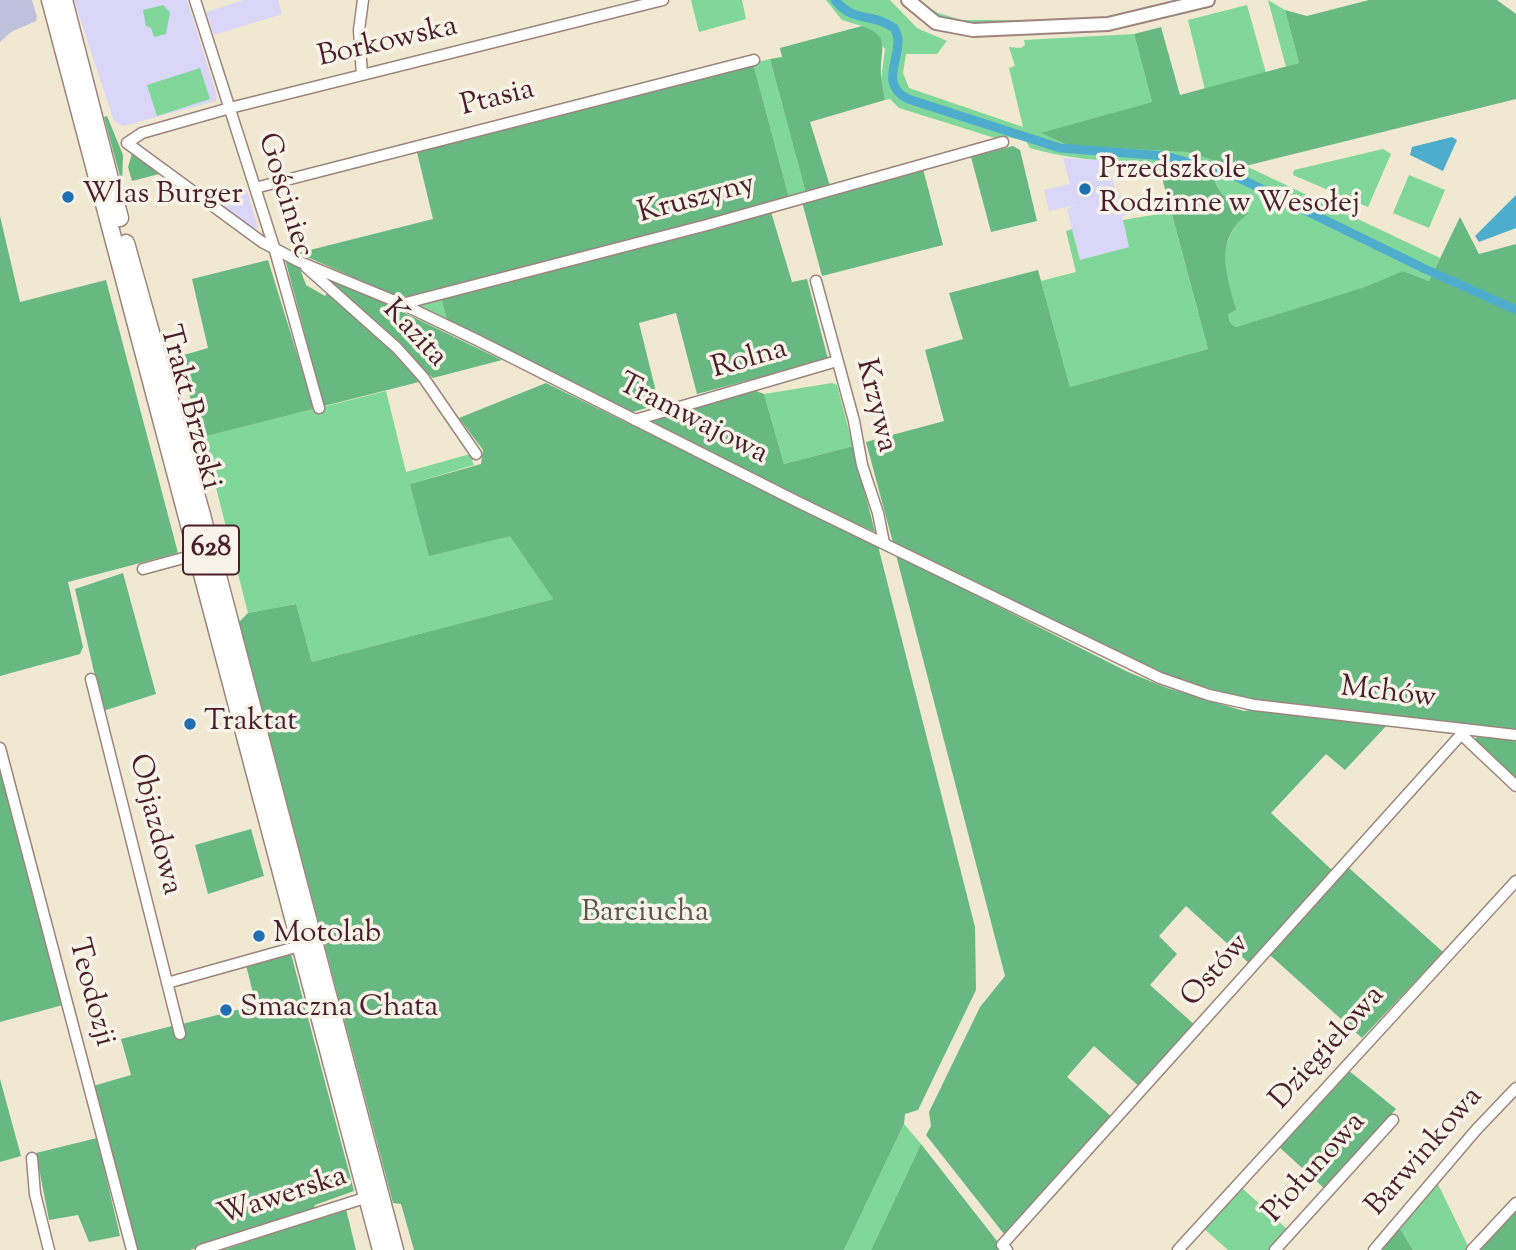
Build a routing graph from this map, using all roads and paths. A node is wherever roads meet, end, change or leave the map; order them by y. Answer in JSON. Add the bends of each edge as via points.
{"nodes":[{"id":1,"x":50,"y":0,"type":"edge"},
{"id":2,"x":64,"y":0,"type":"edge"},
{"id":3,"x":195,"y":0,"type":"edge"},
{"id":4,"x":363,"y":0,"type":"edge"},
{"id":5,"x":662,"y":0,"type":"edge"},
{"id":6,"x":908,"y":0,"type":"edge"},
{"id":7,"x":1208,"y":0,"type":"edge"},
{"id":8,"x":754,"y":60,"type":"dead end"},
{"id":9,"x":362,"y":75,"type":"junction"},
{"id":10,"x":230,"y":107,"type":"junction"},
{"id":11,"x":1003,"y":142,"type":"dead end"},
{"id":12,"x":127,"y":143,"type":"joint"},
{"id":13,"x":255,"y":188,"type":"junction"},
{"id":14,"x":274,"y":247,"type":"junction"},
{"id":15,"x":300,"y":262,"type":"junction"},
{"id":16,"x":816,"y":281,"type":"dead end"},
{"id":17,"x":402,"y":304,"type":"junction"},
{"id":18,"x":837,"y":361,"type":"junction"},
{"id":19,"x":319,"y":408,"type":"dead end"},
{"id":20,"x":635,"y":420,"type":"junction"},
{"id":21,"x":476,"y":454,"type":"dead end"},
{"id":22,"x":884,"y":543,"type":"junction"},
{"id":23,"x":198,"y":554,"type":"junction"},
{"id":24,"x":143,"y":569,"type":"dead end"},
{"id":25,"x":91,"y":679,"type":"dead end"},
{"id":26,"x":1254,"y":705,"type":"joint"},
{"id":27,"x":1464,"y":732,"type":"junction"},
{"id":28,"x":1516,"y":735,"type":"edge"},
{"id":29,"x":0,"y":748,"type":"edge"},
{"id":30,"x":1516,"y":786,"type":"edge"},
{"id":31,"x":1516,"y":881,"type":"edge"},
{"id":32,"x":307,"y":944,"type":"junction"},
{"id":33,"x":167,"y":983,"type":"junction"},
{"id":34,"x":180,"y":1034,"type":"dead end"},
{"id":35,"x":1516,"y":1088,"type":"edge"},
{"id":36,"x":1393,"y":1120,"type":"dead end"},
{"id":37,"x":32,"y":1158,"type":"dead end"},
{"id":38,"x":373,"y":1195,"type":"junction"},
{"id":39,"x":1516,"y":1203,"type":"edge"},
{"id":40,"x":1004,"y":1247,"type":"edge"},
{"id":41,"x":49,"y":1250,"type":"edge"},
{"id":42,"x":132,"y":1250,"type":"edge"},
{"id":43,"x":201,"y":1250,"type":"edge"},
{"id":44,"x":381,"y":1250,"type":"edge"},
{"id":45,"x":395,"y":1250,"type":"edge"},
{"id":46,"x":1178,"y":1250,"type":"edge"},
{"id":47,"x":1275,"y":1250,"type":"edge"},
{"id":48,"x":1374,"y":1250,"type":"edge"},
{"id":49,"x":1472,"y":1250,"type":"edge"}],
"edges":[{"from":1,"to":23,"type":"main road","name":"Trakt Brzeski","number":"628"},
{"from":2,"to":32,"type":"main road","name":"Trakt Brzeski","number":"628"},
{"from":3,"to":10,"type":"street","name":"Gościniec"},
{"from":4,"to":9,"type":"street","via":[[359,30]]},
{"from":5,"to":9,"type":"street","name":"Borkowska"},
{"from":6,"to":7,"type":"street","via":[[936,23],[973,30],[1108,24]]},
{"from":8,"to":13,"type":"street","name":"Ptasia"},
{"from":9,"to":10,"type":"street","name":"Borkowska"},
{"from":10,"to":12,"type":"street","name":"Borkowska","via":[[142,133]]},
{"from":10,"to":13,"type":"street","name":"Gościniec"},
{"from":11,"to":17,"type":"street","name":"Kruszyny"},
{"from":12,"to":14,"type":"street","name":"Tramwajowa"},
{"from":13,"to":14,"type":"street","name":"Gościniec"},
{"from":14,"to":15,"type":"street","name":"Tramwajowa"},
{"from":14,"to":19,"type":"street","name":"Gościniec"},
{"from":15,"to":17,"type":"street","name":"Tramwajowa"},
{"from":15,"to":21,"type":"street","name":"Kazita","via":[[361,314],[423,377]]},
{"from":16,"to":18,"type":"street","name":"Krzywa"},
{"from":17,"to":20,"type":"street","name":"Tramwajowa"},
{"from":18,"to":20,"type":"street","name":"Rolna"},
{"from":18,"to":22,"type":"street","name":"Krzywa"},
{"from":20,"to":22,"type":"street","name":"Tramwajowa"},
{"from":22,"to":26,"type":"street","name":"Tramwajowa","via":[[1148,673]]},
{"from":23,"to":24,"type":"street"},
{"from":23,"to":32,"type":"main road","name":"Trakt Brzeski","number":"628"},
{"from":25,"to":33,"type":"street","name":"Objazdowa"},
{"from":26,"to":27,"type":"street","name":"Mchów"},
{"from":27,"to":28,"type":"street","name":"Mchów"},
{"from":27,"to":30,"type":"street"},
{"from":27,"to":40,"type":"street","name":"Ostów"},
{"from":29,"to":42,"type":"street","name":"Teodozji"},
{"from":31,"to":46,"type":"street","name":"Dzięgielowa"},
{"from":32,"to":33,"type":"street"},
{"from":32,"to":38,"type":"main road","name":"Trakt Brzeski","number":"628"},
{"from":33,"to":34,"type":"street","name":"Objazdowa"},
{"from":35,"to":48,"type":"street","name":"Barwinkowa"},
{"from":36,"to":47,"type":"street","name":"Piołunowa"},
{"from":37,"to":41,"type":"street","via":[[35,1194]]},
{"from":38,"to":43,"type":"street","name":"Wawerska"},
{"from":38,"to":44,"type":"main road","number":"628"},
{"from":38,"to":45,"type":"main road","number":"628"},
{"from":39,"to":49,"type":"street"}]}
